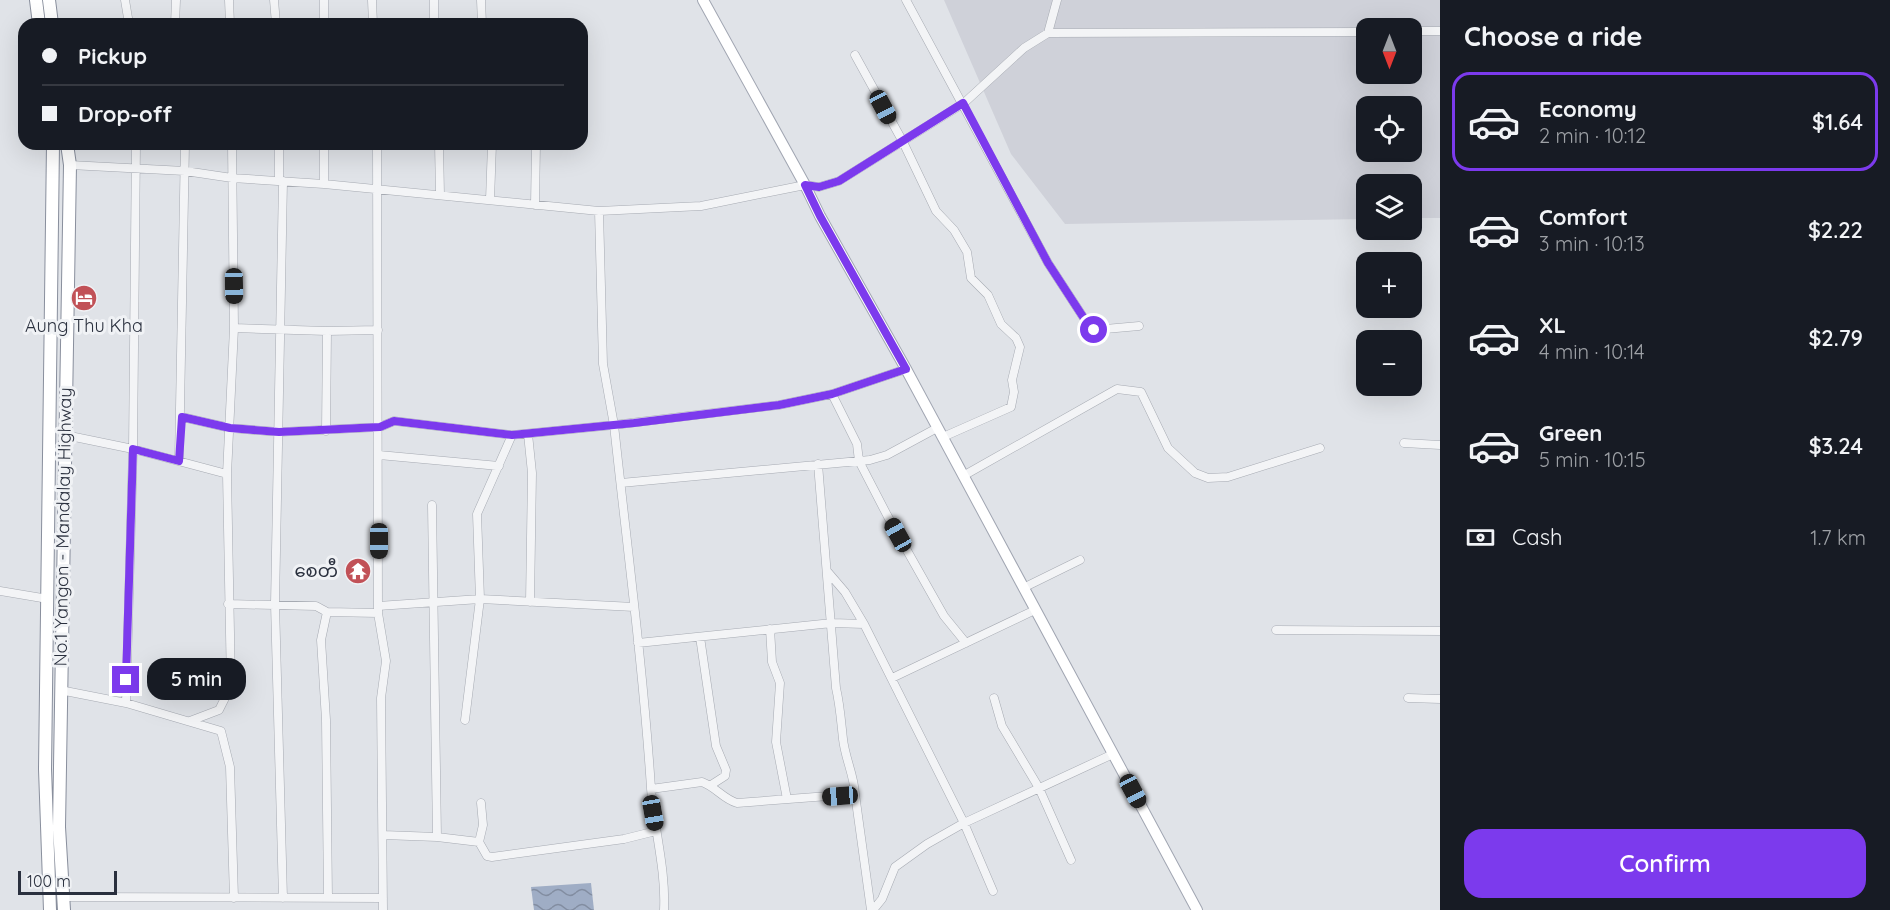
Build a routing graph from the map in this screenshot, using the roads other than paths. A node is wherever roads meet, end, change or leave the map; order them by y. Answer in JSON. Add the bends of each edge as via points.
{"nodes":[{"id":1,"x":36,"y":0,"type":"edge"},
{"id":2,"x":49,"y":0,"type":"edge"},
{"id":3,"x":125,"y":0,"type":"edge"},
{"id":4,"x":176,"y":0,"type":"edge"},
{"id":5,"x":229,"y":0,"type":"edge"},
{"id":6,"x":274,"y":0,"type":"edge"},
{"id":7,"x":324,"y":0,"type":"edge"},
{"id":8,"x":372,"y":0,"type":"edge"},
{"id":9,"x":434,"y":0,"type":"edge"},
{"id":10,"x":481,"y":0,"type":"edge"},
{"id":11,"x":703,"y":0,"type":"edge"},
{"id":12,"x":906,"y":0,"type":"edge"},
{"id":13,"x":1057,"y":0,"type":"edge"},
{"id":14,"x":38,"y":18,"type":"edge"},
{"id":15,"x":51,"y":18,"type":"edge"},
{"id":16,"x":128,"y":18,"type":"edge"},
{"id":17,"x":175,"y":18,"type":"edge"},
{"id":18,"x":230,"y":18,"type":"edge"},
{"id":19,"x":276,"y":18,"type":"edge"},
{"id":20,"x":324,"y":18,"type":"edge"},
{"id":21,"x":373,"y":18,"type":"edge"},
{"id":22,"x":434,"y":18,"type":"edge"},
{"id":23,"x":482,"y":18,"type":"edge"},
{"id":24,"x":1422,"y":31,"type":"edge"},
{"id":25,"x":1440,"y":31,"type":"edge"},
{"id":26,"x":1356,"y":32,"type":"edge"},
{"id":27,"x":1048,"y":33,"type":"junction"},
{"id":28,"x":855,"y":54,"type":"dead end"},
{"id":29,"x":963,"y":103,"type":"junction"},
{"id":30,"x":903,"y":142,"type":"junction"},
{"id":31,"x":53,"y":150,"type":"edge"},
{"id":32,"x":68,"y":150,"type":"edge"},
{"id":33,"x":136,"y":150,"type":"edge"},
{"id":34,"x":185,"y":150,"type":"edge"},
{"id":35,"x":232,"y":150,"type":"edge"},
{"id":36,"x":279,"y":150,"type":"edge"},
{"id":37,"x":324,"y":150,"type":"edge"},
{"id":38,"x":377,"y":150,"type":"edge"},
{"id":39,"x":439,"y":150,"type":"edge"},
{"id":40,"x":492,"y":150,"type":"edge"},
{"id":41,"x":536,"y":150,"type":"edge"},
{"id":42,"x":70,"y":165,"type":"junction"},
{"id":43,"x":137,"y":168,"type":"junction"},
{"id":44,"x":184,"y":171,"type":"junction"},
{"id":45,"x":232,"y":178,"type":"junction"},
{"id":46,"x":281,"y":180,"type":"junction"},
{"id":47,"x":324,"y":184,"type":"junction"},
{"id":48,"x":805,"y":185,"type":"junction"},
{"id":49,"x":377,"y":189,"type":"junction"},
{"id":50,"x":440,"y":195,"type":"junction"},
{"id":51,"x":490,"y":200,"type":"junction"},
{"id":52,"x":535,"y":205,"type":"junction"},
{"id":53,"x":599,"y":211,"type":"junction"},
{"id":54,"x":1139,"y":326,"type":"dead end"},
{"id":55,"x":234,"y":328,"type":"junction"},
{"id":56,"x":378,"y":330,"type":"junction"},
{"id":57,"x":327,"y":331,"type":"junction"},
{"id":58,"x":279,"y":332,"type":"junction"},
{"id":59,"x":906,"y":369,"type":"junction"},
{"id":60,"x":832,"y":394,"type":"junction"},
{"id":61,"x":182,"y":417,"type":"junction"},
{"id":62,"x":614,"y":425,"type":"junction"},
{"id":63,"x":380,"y":427,"type":"junction"},
{"id":64,"x":230,"y":428,"type":"junction"},
{"id":65,"x":326,"y":431,"type":"junction"},
{"id":66,"x":279,"y":432,"type":"junction"},
{"id":67,"x":940,"y":433,"type":"junction"},
{"id":68,"x":528,"y":434,"type":"junction"},
{"id":69,"x":65,"y":435,"type":"junction"},
{"id":70,"x":512,"y":435,"type":"junction"},
{"id":71,"x":1404,"y":443,"type":"dead end"},
{"id":72,"x":1440,"y":445,"type":"edge"},
{"id":73,"x":1320,"y":447,"type":"dead end"},
{"id":74,"x":133,"y":449,"type":"junction"},
{"id":75,"x":379,"y":455,"type":"junction"},
{"id":76,"x":179,"y":461,"type":"junction"},
{"id":77,"x":859,"y":461,"type":"junction"},
{"id":78,"x":818,"y":464,"type":"junction"},
{"id":79,"x":499,"y":466,"type":"junction"},
{"id":80,"x":227,"y":474,"type":"junction"},
{"id":81,"x":963,"y":476,"type":"junction"},
{"id":82,"x":621,"y":483,"type":"junction"},
{"id":83,"x":432,"y":505,"type":"dead end"},
{"id":84,"x":1080,"y":560,"type":"dead end"},
{"id":85,"x":827,"y":571,"type":"junction"},
{"id":86,"x":1023,"y":588,"type":"junction"},
{"id":87,"x":0,"y":591,"type":"edge"},
{"id":88,"x":48,"y":599,"type":"junction"},
{"id":89,"x":480,"y":599,"type":"junction"},
{"id":90,"x":433,"y":601,"type":"junction"},
{"id":91,"x":530,"y":602,"type":"junction"},
{"id":92,"x":228,"y":604,"type":"junction"},
{"id":93,"x":275,"y":604,"type":"junction"},
{"id":94,"x":634,"y":608,"type":"junction"},
{"id":95,"x":378,"y":610,"type":"junction"},
{"id":96,"x":1035,"y":610,"type":"junction"},
{"id":97,"x":327,"y":612,"type":"junction"},
{"id":98,"x":832,"y":623,"type":"junction"},
{"id":99,"x":864,"y":624,"type":"junction"},
{"id":100,"x":770,"y":629,"type":"junction"},
{"id":101,"x":1276,"y":630,"type":"dead end"},
{"id":102,"x":1440,"y":631,"type":"edge"},
{"id":103,"x":700,"y":637,"type":"junction"},
{"id":104,"x":638,"y":643,"type":"junction"},
{"id":105,"x":966,"y":643,"type":"junction"},
{"id":106,"x":892,"y":678,"type":"junction"},
{"id":107,"x":60,"y":690,"type":"junction"},
{"id":108,"x":994,"y":698,"type":"dead end"},
{"id":109,"x":1408,"y":698,"type":"dead end"},
{"id":110,"x":1440,"y":699,"type":"edge"},
{"id":111,"x":126,"y":703,"type":"junction"},
{"id":112,"x":465,"y":720,"type":"dead end"},
{"id":113,"x":190,"y":721,"type":"junction"},
{"id":114,"x":1113,"y":754,"type":"junction"},
{"id":115,"x":711,"y":785,"type":"junction"},
{"id":116,"x":1039,"y":788,"type":"junction"},
{"id":117,"x":651,"y":789,"type":"junction"},
{"id":118,"x":855,"y":794,"type":"junction"},
{"id":119,"x":788,"y":799,"type":"junction"},
{"id":120,"x":481,"y":802,"type":"dead end"},
{"id":121,"x":964,"y":823,"type":"junction"},
{"id":122,"x":656,"y":831,"type":"junction"},
{"id":123,"x":383,"y":836,"type":"junction"},
{"id":124,"x":437,"y":837,"type":"junction"},
{"id":125,"x":479,"y":843,"type":"junction"},
{"id":126,"x":1071,"y":860,"type":"dead end"},
{"id":127,"x":993,"y":891,"type":"dead end"},
{"id":128,"x":63,"y":897,"type":"junction"},
{"id":129,"x":234,"y":898,"type":"junction"},
{"id":130,"x":283,"y":898,"type":"junction"},
{"id":131,"x":328,"y":898,"type":"junction"},
{"id":132,"x":382,"y":898,"type":"junction"},
{"id":133,"x":50,"y":910,"type":"edge"},
{"id":134,"x":64,"y":910,"type":"edge"},
{"id":135,"x":383,"y":910,"type":"edge"},
{"id":136,"x":664,"y":910,"type":"edge"},
{"id":137,"x":872,"y":910,"type":"edge"},
{"id":138,"x":1197,"y":910,"type":"edge"}],
"edges":[{"from":1,"to":14,"type":"highway"},
{"from":2,"to":15,"type":"highway"},
{"from":3,"to":16,"type":"street"},
{"from":4,"to":17,"type":"street"},
{"from":5,"to":18,"type":"street"},
{"from":6,"to":19,"type":"street"},
{"from":7,"to":20,"type":"street"},
{"from":8,"to":21,"type":"street"},
{"from":9,"to":22,"type":"street"},
{"from":10,"to":23,"type":"street"},
{"from":11,"to":48,"type":"main road"},
{"from":12,"to":29,"type":"street"},
{"from":13,"to":27,"type":"street"},
{"from":24,"to":25,"type":"street"},
{"from":26,"to":27,"type":"street"},
{"from":27,"to":29,"type":"street","via":[[1024,48]]},
{"from":28,"to":30,"type":"street"},
{"from":29,"to":30,"type":"street"},
{"from":29,"to":54,"type":"street","via":[[1048,263],[1089,326],[1094,330]]},
{"from":30,"to":48,"type":"street","via":[[839,181],[819,187]]},
{"from":30,"to":67,"type":"street","via":[[936,211],[967,252],[971,278],[988,295],[1001,324],[1020,347],[1012,380],[1011,407]]},
{"from":31,"to":88,"type":"highway","name":"No.1 Yangon - Mandalay Highway"},
{"from":32,"to":42,"type":"highway","name":"No.1 Yangon - Mandalay Highway"},
{"from":33,"to":43,"type":"street"},
{"from":34,"to":44,"type":"street"},
{"from":35,"to":45,"type":"street"},
{"from":36,"to":46,"type":"street"},
{"from":37,"to":47,"type":"street"},
{"from":38,"to":49,"type":"street"},
{"from":39,"to":50,"type":"street"},
{"from":40,"to":51,"type":"street"},
{"from":41,"to":52,"type":"street"},
{"from":42,"to":43,"type":"street"},
{"from":42,"to":69,"type":"highway","name":"No.1 Yangon - Mandalay Highway"},
{"from":43,"to":44,"type":"street"},
{"from":43,"to":74,"type":"street"},
{"from":44,"to":45,"type":"street"},
{"from":44,"to":61,"type":"street"},
{"from":45,"to":46,"type":"street"},
{"from":45,"to":55,"type":"street"},
{"from":46,"to":47,"type":"street"},
{"from":46,"to":58,"type":"street"},
{"from":47,"to":49,"type":"street"},
{"from":48,"to":53,"type":"street","via":[[701,206]]},
{"from":48,"to":59,"type":"main road"},
{"from":49,"to":50,"type":"street"},
{"from":49,"to":56,"type":"street"},
{"from":50,"to":51,"type":"street"},
{"from":51,"to":52,"type":"street"},
{"from":52,"to":53,"type":"street"},
{"from":53,"to":62,"type":"street","via":[[603,364]]},
{"from":55,"to":58,"type":"street"},
{"from":55,"to":64,"type":"street"},
{"from":56,"to":57,"type":"street"},
{"from":56,"to":63,"type":"street"},
{"from":57,"to":58,"type":"street"},
{"from":57,"to":65,"type":"street"},
{"from":58,"to":66,"type":"street"},
{"from":59,"to":60,"type":"street"},
{"from":59,"to":67,"type":"main road"},
{"from":60,"to":62,"type":"street","via":[[712,415]]},
{"from":60,"to":77,"type":"street","via":[[853,436]]},
{"from":61,"to":64,"type":"street"},
{"from":61,"to":76,"type":"street"},
{"from":62,"to":68,"type":"street"},
{"from":62,"to":82,"type":"street"},
{"from":63,"to":65,"type":"street"},
{"from":63,"to":70,"type":"street","via":[[394,421]]},
{"from":63,"to":75,"type":"street"},
{"from":64,"to":66,"type":"street"},
{"from":64,"to":80,"type":"street"},
{"from":65,"to":66,"type":"street"},
{"from":66,"to":93,"type":"street"},
{"from":67,"to":77,"type":"street","via":[[887,455]]},
{"from":67,"to":81,"type":"main road"},
{"from":68,"to":70,"type":"street"},
{"from":68,"to":91,"type":"street","via":[[532,473]]},
{"from":69,"to":74,"type":"street"},
{"from":69,"to":107,"type":"highway","name":"No.1 Yangon - Mandalay Highway"},
{"from":70,"to":79,"type":"street"},
{"from":71,"to":72,"type":"street"},
{"from":73,"to":81,"type":"street","via":[[1228,477],[1208,478],[1195,473],[1168,447],[1141,392],[1117,389]]},
{"from":74,"to":76,"type":"street"},
{"from":74,"to":111,"type":"street"},
{"from":75,"to":79,"type":"street"},
{"from":75,"to":95,"type":"street"},
{"from":76,"to":80,"type":"street"},
{"from":77,"to":78,"type":"street"},
{"from":77,"to":105,"type":"street","via":[[944,616]]},
{"from":78,"to":82,"type":"street"},
{"from":78,"to":85,"type":"street"},
{"from":79,"to":89,"type":"street","via":[[477,514]]},
{"from":80,"to":92,"type":"street"},
{"from":81,"to":86,"type":"main road"},
{"from":82,"to":94,"type":"street"},
{"from":83,"to":90,"type":"street"},
{"from":84,"to":86,"type":"street"},
{"from":85,"to":98,"type":"street"},
{"from":85,"to":99,"type":"street"},
{"from":86,"to":96,"type":"main road"},
{"from":87,"to":88,"type":"street"},
{"from":88,"to":133,"type":"highway","name":"No.1 Yangon - Mandalay Highway","via":[[45,769]]},
{"from":89,"to":90,"type":"street"},
{"from":89,"to":91,"type":"street"},
{"from":89,"to":112,"type":"street"},
{"from":90,"to":95,"type":"street"},
{"from":90,"to":124,"type":"street"},
{"from":91,"to":94,"type":"street"},
{"from":92,"to":93,"type":"street"},
{"from":92,"to":113,"type":"street","via":[[231,686],[219,710]]},
{"from":93,"to":97,"type":"street","via":[[316,606]]},
{"from":93,"to":130,"type":"street"},
{"from":94,"to":104,"type":"street"},
{"from":95,"to":97,"type":"street"},
{"from":95,"to":123,"type":"street","via":[[386,651],[381,699]]},
{"from":96,"to":105,"type":"street"},
{"from":96,"to":114,"type":"main road"},
{"from":97,"to":131,"type":"street","via":[[321,640]]},
{"from":98,"to":99,"type":"street"},
{"from":98,"to":100,"type":"street"},
{"from":98,"to":118,"type":"street","via":[[836,688]]},
{"from":99,"to":106,"type":"street"},
{"from":100,"to":103,"type":"street"},
{"from":100,"to":119,"type":"street","via":[[772,662],[780,683],[776,742]]},
{"from":101,"to":102,"type":"street"},
{"from":103,"to":104,"type":"street"},
{"from":103,"to":115,"type":"street","via":[[716,746],[726,770],[725,776]]},
{"from":104,"to":117,"type":"street"},
{"from":105,"to":106,"type":"street"},
{"from":106,"to":121,"type":"street"},
{"from":107,"to":111,"type":"street"},
{"from":107,"to":128,"type":"highway","name":"No.1 Yangon - Mandalay Highway"},
{"from":108,"to":116,"type":"street","via":[[1002,726]]},
{"from":109,"to":110,"type":"street"},
{"from":111,"to":113,"type":"street"},
{"from":113,"to":129,"type":"street","via":[[221,731],[230,767]]},
{"from":114,"to":116,"type":"street"},
{"from":114,"to":138,"type":"main road"},
{"from":115,"to":117,"type":"street","via":[[702,782]]},
{"from":115,"to":119,"type":"street","via":[[728,801],[737,803]]},
{"from":116,"to":121,"type":"street"},
{"from":116,"to":126,"type":"street"},
{"from":117,"to":122,"type":"street"},
{"from":118,"to":119,"type":"street"},
{"from":118,"to":137,"type":"street"},
{"from":120,"to":125,"type":"street","via":[[483,825]]},
{"from":121,"to":127,"type":"street"},
{"from":121,"to":137,"type":"street","via":[[895,867],[882,899]]},
{"from":122,"to":125,"type":"street","via":[[492,857]]},
{"from":122,"to":136,"type":"street"},
{"from":123,"to":124,"type":"street"},
{"from":123,"to":132,"type":"street"},
{"from":124,"to":125,"type":"street"},
{"from":128,"to":129,"type":"street"},
{"from":128,"to":134,"type":"highway","name":"No.1 Yangon - Mandalay Highway"},
{"from":129,"to":130,"type":"street"},
{"from":130,"to":131,"type":"street"},
{"from":131,"to":132,"type":"street"},
{"from":132,"to":135,"type":"street"}]}
